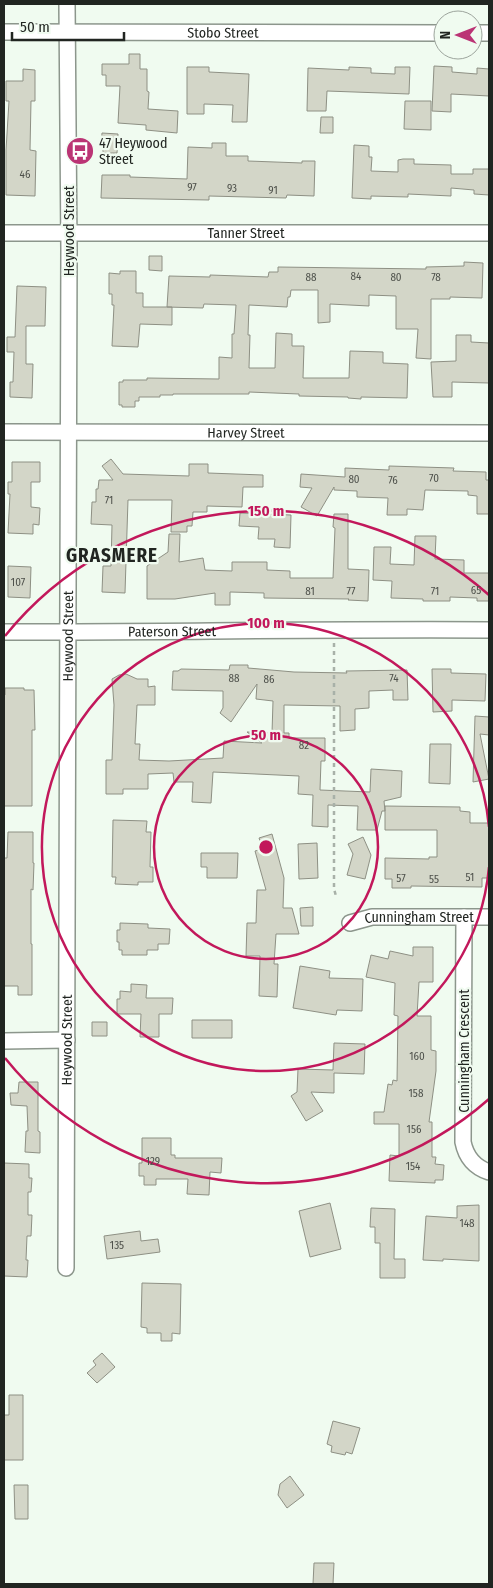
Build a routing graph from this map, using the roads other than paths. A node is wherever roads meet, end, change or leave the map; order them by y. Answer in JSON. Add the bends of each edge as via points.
{"nodes":[{"id":1,"x":67,"y":4,"type":"edge"},
{"id":2,"x":4,"y":32,"type":"edge"},
{"id":3,"x":67,"y":33,"type":"junction"},
{"id":4,"x":433,"y":33,"type":"edge"},
{"id":5,"x":4,"y":232,"type":"edge"},
{"id":6,"x":69,"y":233,"type":"junction"},
{"id":7,"x":489,"y":233,"type":"edge"},
{"id":8,"x":4,"y":432,"type":"edge"},
{"id":9,"x":68,"y":433,"type":"junction"},
{"id":10,"x":489,"y":433,"type":"edge"},
{"id":11,"x":489,"y":630,"type":"edge"},
{"id":12,"x":4,"y":632,"type":"edge"},
{"id":13,"x":68,"y":633,"type":"junction"},
{"id":14,"x":464,"y":917,"type":"junction"},
{"id":15,"x":489,"y":917,"type":"edge"},
{"id":16,"x":350,"y":923,"type":"dead end"},
{"id":17,"x":68,"y":1040,"type":"junction"},
{"id":18,"x":4,"y":1041,"type":"edge"},
{"id":19,"x":489,"y":1172,"type":"edge"},
{"id":20,"x":66,"y":1268,"type":"dead end"}],
"edges":[{"from":1,"to":3,"type":"street","name":"Heywood Street"},
{"from":2,"to":3,"type":"street","name":"Stobo Street"},
{"from":3,"to":4,"type":"street","name":"Stobo Street"},
{"from":3,"to":6,"type":"street","name":"Heywood Street"},
{"from":5,"to":6,"type":"street","name":"Tanner Street"},
{"from":6,"to":7,"type":"street","name":"Tanner Street"},
{"from":6,"to":9,"type":"street","name":"Heywood Street"},
{"from":8,"to":9,"type":"street","name":"Harvey Street"},
{"from":9,"to":10,"type":"street","name":"Harvey Street"},
{"from":9,"to":13,"type":"street","name":"Heywood Street"},
{"from":11,"to":13,"type":"street","name":"Paterson Street"},
{"from":12,"to":13,"type":"street","name":"Paterson Street"},
{"from":13,"to":17,"type":"street","name":"Heywood Street"},
{"from":14,"to":15,"type":"street","name":"Cunningham Street"},
{"from":14,"to":16,"type":"street","name":"Cunningham Street","via":[[372,917]]},
{"from":14,"to":19,"type":"street","name":"Cunningham Crescent","via":[[463,1142],[471,1161]]},
{"from":17,"to":18,"type":"street"},
{"from":17,"to":20,"type":"street","name":"Heywood Street"}]}
